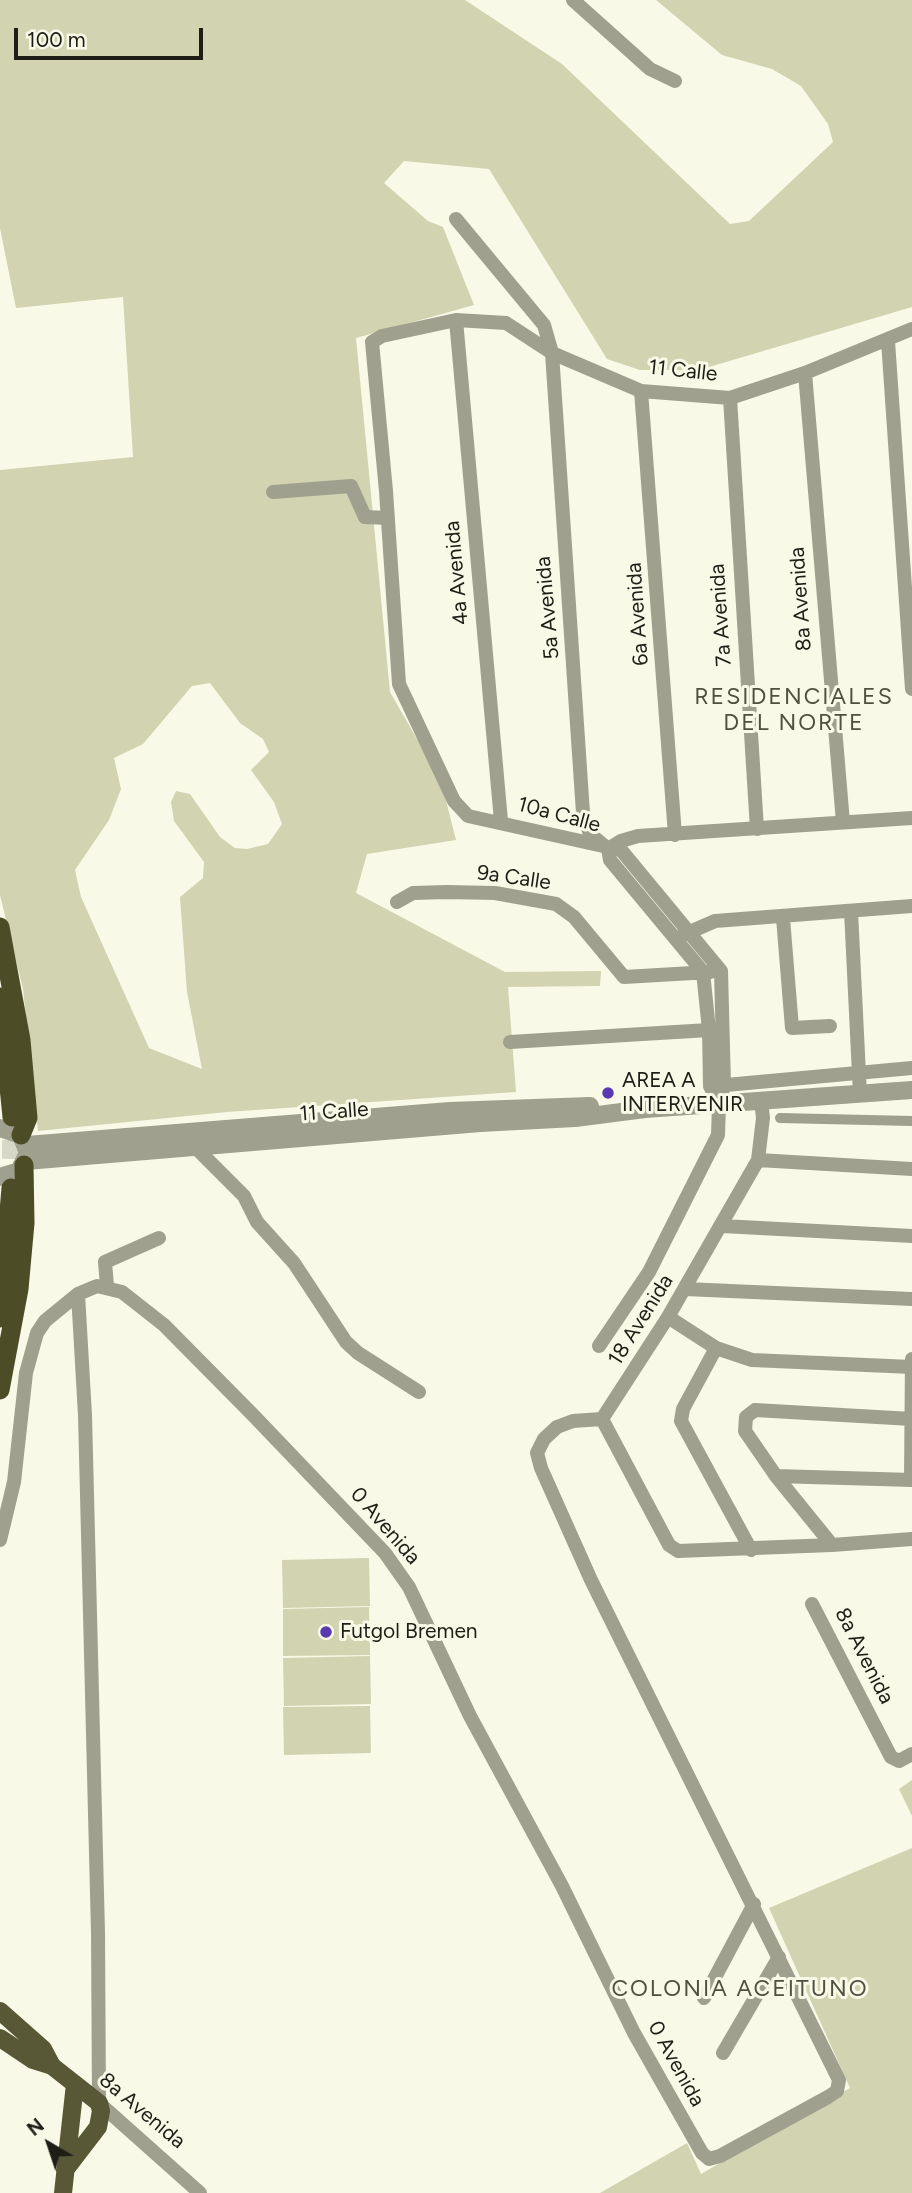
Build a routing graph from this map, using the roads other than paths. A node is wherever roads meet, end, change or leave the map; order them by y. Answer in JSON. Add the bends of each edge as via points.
{"nodes":[{"id":1,"x":573,"y":0,"type":"edge"},
{"id":2,"x":675,"y":81,"type":"dead end"},
{"id":3,"x":456,"y":219,"type":"dead end"},
{"id":4,"x":456,"y":320,"type":"junction"},
{"id":5,"x":912,"y":329,"type":"edge"},
{"id":6,"x":888,"y":341,"type":"junction"},
{"id":7,"x":552,"y":353,"type":"junction"},
{"id":8,"x":805,"y":373,"type":"junction"},
{"id":9,"x":641,"y":391,"type":"junction"},
{"id":10,"x":730,"y":398,"type":"junction"},
{"id":11,"x":273,"y":492,"type":"dead end"},
{"id":12,"x":388,"y":518,"type":"junction"},
{"id":13,"x":912,"y":689,"type":"edge"},
{"id":14,"x":912,"y":818,"type":"edge"},
{"id":15,"x":501,"y":821,"type":"junction"},
{"id":16,"x":843,"y":822,"type":"junction"},
{"id":17,"x":757,"y":829,"type":"junction"},
{"id":18,"x":675,"y":835,"type":"junction"},
{"id":19,"x":608,"y":849,"type":"junction"},
{"id":20,"x":397,"y":902,"type":"dead end"},
{"id":21,"x":912,"y":906,"type":"edge"},
{"id":22,"x":851,"y":911,"type":"junction"},
{"id":23,"x":783,"y":918,"type":"junction"},
{"id":24,"x":0,"y":927,"type":"edge"},
{"id":25,"x":682,"y":936,"type":"junction"},
{"id":26,"x":721,"y":971,"type":"junction"},
{"id":27,"x":703,"y":972,"type":"junction"},
{"id":28,"x":0,"y":997,"type":"edge"},
{"id":29,"x":830,"y":1026,"type":"dead end"},
{"id":30,"x":709,"y":1030,"type":"junction"},
{"id":31,"x":510,"y":1042,"type":"dead end"},
{"id":32,"x":912,"y":1068,"type":"edge"},
{"id":33,"x":859,"y":1072,"type":"junction"},
{"id":34,"x":717,"y":1086,"type":"junction"},
{"id":35,"x":912,"y":1090,"type":"edge"},
{"id":36,"x":860,"y":1095,"type":"junction"},
{"id":37,"x":761,"y":1101,"type":"junction"},
{"id":38,"x":719,"y":1104,"type":"junction"},
{"id":39,"x":780,"y":1118,"type":"dead end"},
{"id":40,"x":912,"y":1121,"type":"edge"},
{"id":41,"x":6,"y":1123,"type":"edge"},
{"id":42,"x":190,"y":1138,"type":"junction"},
{"id":43,"x":24,"y":1152,"type":"junction"},
{"id":44,"x":758,"y":1160,"type":"junction"},
{"id":45,"x":912,"y":1169,"type":"edge"},
{"id":46,"x":6,"y":1182,"type":"edge"},
{"id":47,"x":722,"y":1226,"type":"junction"},
{"id":48,"x":912,"y":1236,"type":"edge"},
{"id":49,"x":159,"y":1238,"type":"dead end"},
{"id":50,"x":107,"y":1286,"type":"junction"},
{"id":51,"x":685,"y":1289,"type":"junction"},
{"id":52,"x":78,"y":1294,"type":"junction"},
{"id":53,"x":912,"y":1299,"type":"edge"},
{"id":54,"x":668,"y":1317,"type":"junction"},
{"id":55,"x":0,"y":1318,"type":"edge"},
{"id":56,"x":599,"y":1346,"type":"dead end"},
{"id":57,"x":716,"y":1348,"type":"junction"},
{"id":58,"x":912,"y":1358,"type":"edge"},
{"id":59,"x":912,"y":1367,"type":"edge"},
{"id":60,"x":0,"y":1390,"type":"edge"},
{"id":61,"x":419,"y":1392,"type":"dead end"},
{"id":62,"x":602,"y":1419,"type":"junction"},
{"id":63,"x":911,"y":1419,"type":"edge"},
{"id":64,"x":776,"y":1476,"type":"junction"},
{"id":65,"x":911,"y":1480,"type":"edge"},
{"id":66,"x":912,"y":1539,"type":"edge"},
{"id":67,"x":0,"y":1540,"type":"edge"},
{"id":68,"x":832,"y":1545,"type":"junction"},
{"id":69,"x":751,"y":1549,"type":"junction"},
{"id":70,"x":812,"y":1604,"type":"dead end"},
{"id":71,"x":906,"y":1757,"type":"edge"},
{"id":72,"x":754,"y":1905,"type":"junction"},
{"id":73,"x":779,"y":1957,"type":"junction"},
{"id":74,"x":704,"y":1998,"type":"dead end"},
{"id":75,"x":0,"y":2011,"type":"edge"},
{"id":76,"x":0,"y":2038,"type":"edge"},
{"id":77,"x":723,"y":2053,"type":"dead end"},
{"id":78,"x":52,"y":2066,"type":"junction"},
{"id":79,"x":75,"y":2084,"type":"junction"},
{"id":80,"x":99,"y":2103,"type":"junction"},
{"id":81,"x":65,"y":2170,"type":"junction"},
{"id":82,"x":63,"y":2193,"type":"edge"},
{"id":83,"x":200,"y":2193,"type":"edge"}],
"edges":[{"from":1,"to":2,"type":"street","via":[[650,69]]},
{"from":3,"to":7,"type":"street","name":"5a Avenida","via":[[544,325]]},
{"from":4,"to":7,"type":"street","name":"11 Calle","via":[[506,323]]},
{"from":4,"to":12,"type":"street","name":"11 Calle","via":[[372,342]]},
{"from":4,"to":15,"type":"street","name":"4a Avenida"},
{"from":5,"to":6,"type":"street","name":"11 Calle"},
{"from":6,"to":8,"type":"street","name":"11 Calle"},
{"from":6,"to":13,"type":"street"},
{"from":7,"to":9,"type":"street","name":"11 Calle"},
{"from":7,"to":19,"type":"street","name":"5a Avenida","via":[[583,813],[590,834]]},
{"from":8,"to":10,"type":"street","name":"11 Calle"},
{"from":8,"to":16,"type":"street","name":"8a Avenida"},
{"from":9,"to":10,"type":"street","name":"11 Calle"},
{"from":9,"to":18,"type":"street","name":"6a Avenida"},
{"from":10,"to":17,"type":"street","name":"7a Avenida"},
{"from":11,"to":12,"type":"street","via":[[351,486],[365,517]]},
{"from":12,"to":15,"type":"street","name":"10a Calle","via":[[399,684],[454,801],[468,816]]},
{"from":14,"to":16,"type":"street","name":"10a Calle"},
{"from":15,"to":19,"type":"street","name":"10a Calle"},
{"from":16,"to":17,"type":"street","name":"10a Calle"},
{"from":17,"to":18,"type":"street","name":"10a Calle"},
{"from":18,"to":19,"type":"street","name":"10a Calle","via":[[638,836]]},
{"from":19,"to":25,"type":"street","name":"5a Avenida","via":[[610,860]]},
{"from":20,"to":27,"type":"street","name":"9a Calle","via":[[413,893],[447,892],[495,893],[556,904],[574,917],[624,977]]},
{"from":21,"to":22,"type":"street"},
{"from":22,"to":23,"type":"street"},
{"from":22,"to":33,"type":"street"},
{"from":23,"to":25,"type":"street","via":[[715,921]]},
{"from":23,"to":29,"type":"street","via":[[792,1028]]},
{"from":24,"to":43,"type":"highway","via":[[21,1041],[28,1118]]},
{"from":25,"to":26,"type":"street","name":"5a Avenida"},
{"from":25,"to":27,"type":"street","name":"5a Avenida"},
{"from":26,"to":27,"type":"street","name":"9a Calle"},
{"from":26,"to":34,"type":"street"},
{"from":27,"to":30,"type":"street"},
{"from":28,"to":41,"type":"highway"},
{"from":30,"to":31,"type":"street"},
{"from":30,"to":34,"type":"street"},
{"from":32,"to":33,"type":"street"},
{"from":33,"to":34,"type":"street"},
{"from":33,"to":36,"type":"street"},
{"from":34,"to":38,"type":"street"},
{"from":35,"to":36,"type":"street","name":"11 Calle"},
{"from":36,"to":37,"type":"street","name":"11 Calle"},
{"from":37,"to":38,"type":"street","name":"11 Calle"},
{"from":37,"to":44,"type":"street","name":"18 Avenida"},
{"from":38,"to":42,"type":"street","name":"11 Calle","via":[[575,1118]]},
{"from":38,"to":56,"type":"street","via":[[718,1135],[649,1272]]},
{"from":39,"to":40,"type":"street"},
{"from":41,"to":43,"type":"street"},
{"from":42,"to":43,"type":"street","name":"11 Calle"},
{"from":42,"to":61,"type":"street","via":[[244,1196],[268,1237],[294,1263],[346,1342]]},
{"from":43,"to":46,"type":"street"},
{"from":43,"to":60,"type":"highway","via":[[26,1201],[19,1289]]},
{"from":44,"to":45,"type":"street"},
{"from":44,"to":47,"type":"street","name":"18 Avenida"},
{"from":46,"to":55,"type":"highway"},
{"from":47,"to":48,"type":"street"},
{"from":47,"to":51,"type":"street","name":"18 Avenida"},
{"from":49,"to":50,"type":"street","via":[[105,1262]]},
{"from":50,"to":52,"type":"street"},
{"from":50,"to":73,"type":"street","name":"0 Avenida","via":[[122,1292],[164,1325],[385,1553],[409,1587],[470,1716],[562,1886],[634,2033],[709,2159],[836,2091],[839,2080]]},
{"from":51,"to":53,"type":"street"},
{"from":51,"to":54,"type":"street","name":"18 Avenida"},
{"from":52,"to":67,"type":"street","via":[[45,1321],[32,1350],[14,1482]]},
{"from":52,"to":80,"type":"street","via":[[85,1415]]},
{"from":54,"to":57,"type":"street"},
{"from":54,"to":62,"type":"street","name":"18 Avenida"},
{"from":57,"to":59,"type":"street","via":[[752,1360]]},
{"from":57,"to":69,"type":"street","via":[[681,1421]]},
{"from":58,"to":59,"type":"street"},
{"from":59,"to":63,"type":"street"},
{"from":62,"to":69,"type":"street","via":[[669,1545],[678,1551]]},
{"from":62,"to":72,"type":"street","via":[[558,1427],[537,1453],[541,1468],[591,1580]]},
{"from":63,"to":64,"type":"street","via":[[755,1410],[746,1417],[745,1431]]},
{"from":63,"to":65,"type":"street"},
{"from":64,"to":65,"type":"street"},
{"from":64,"to":68,"type":"street"},
{"from":66,"to":68,"type":"street"},
{"from":68,"to":69,"type":"street"},
{"from":70,"to":71,"type":"street","name":"8a Avenida","via":[[891,1757]]},
{"from":72,"to":73,"type":"street"},
{"from":72,"to":74,"type":"street"},
{"from":73,"to":77,"type":"street"},
{"from":75,"to":78,"type":"main road","name":"8a Avenida","via":[[43,2049]]},
{"from":76,"to":78,"type":"main road","name":"8a Avenida","via":[[33,2060]]},
{"from":78,"to":79,"type":"main road","name":"8a Avenida"},
{"from":79,"to":80,"type":"main road","name":"8a Avenida"},
{"from":79,"to":81,"type":"main road"},
{"from":80,"to":81,"type":"main road","via":[[98,2127]]},
{"from":80,"to":83,"type":"street","name":"8a Avenida"},
{"from":81,"to":82,"type":"main road"}]}
